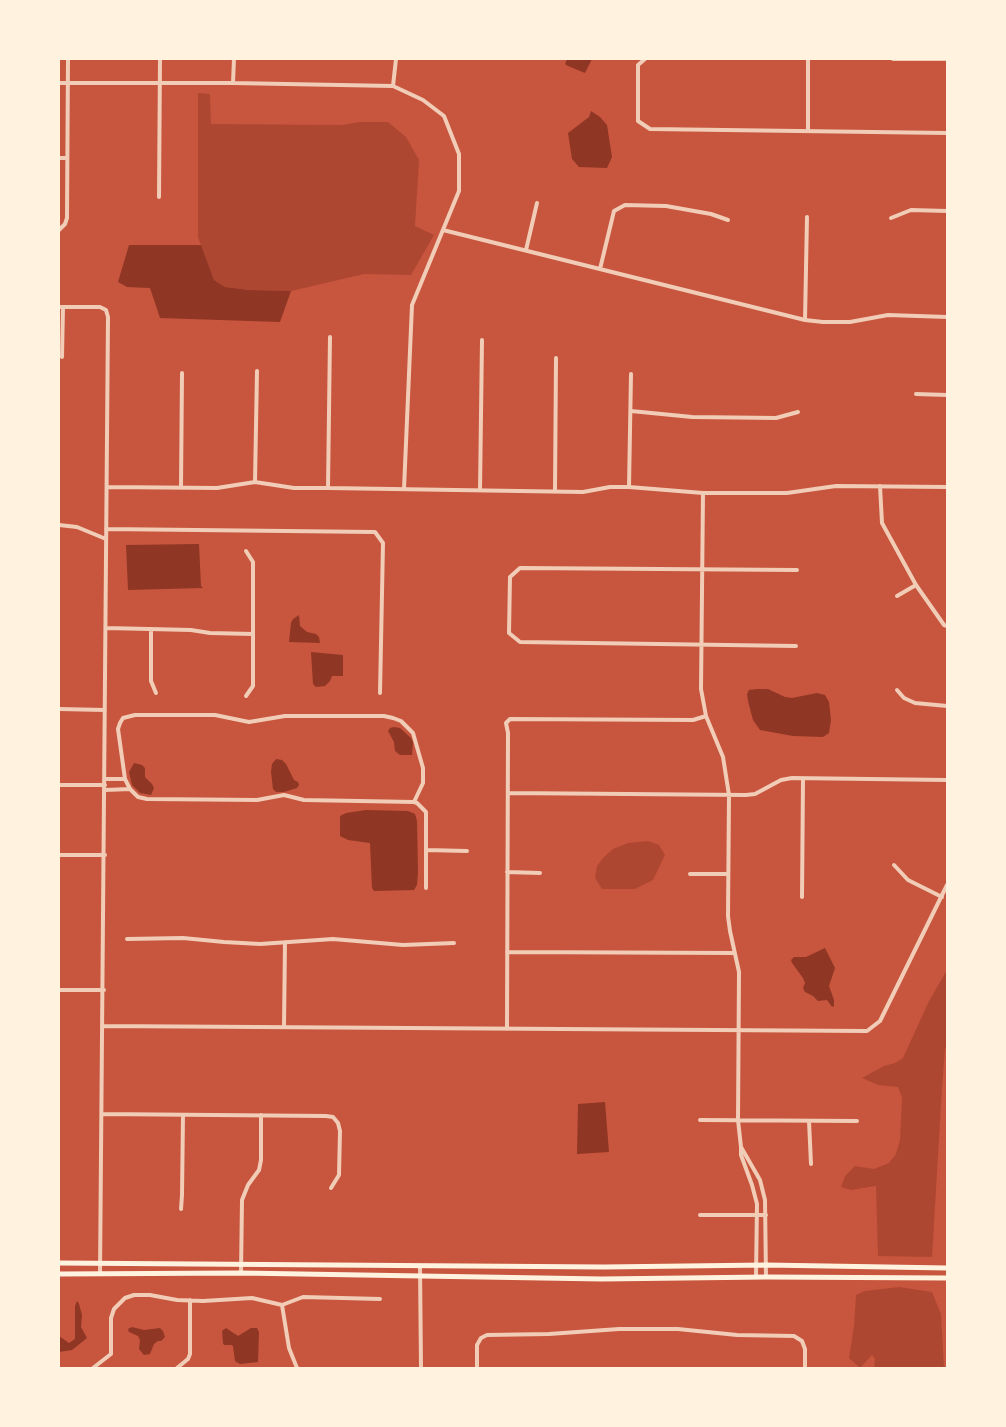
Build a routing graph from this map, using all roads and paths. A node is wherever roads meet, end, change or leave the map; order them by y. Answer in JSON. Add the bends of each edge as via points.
{"nodes":[{"id":1,"x":68,"y":59,"type":"edge"},
{"id":2,"x":160,"y":59,"type":"edge"},
{"id":3,"x":234,"y":59,"type":"edge"},
{"id":4,"x":396,"y":59,"type":"edge"},
{"id":5,"x":645,"y":59,"type":"edge"},
{"id":6,"x":808,"y":59,"type":"edge"},
{"id":7,"x":893,"y":59,"type":"edge"},
{"id":8,"x":947,"y":59,"type":"edge"},
{"id":9,"x":59,"y":83,"type":"edge"},
{"id":10,"x":159,"y":83,"type":"junction"},
{"id":11,"x":67,"y":84,"type":"junction"},
{"id":12,"x":234,"y":84,"type":"junction"},
{"id":13,"x":393,"y":86,"type":"junction"},
{"id":14,"x":808,"y":131,"type":"junction"},
{"id":15,"x":947,"y":133,"type":"edge"},
{"id":16,"x":59,"y":158,"type":"edge"},
{"id":17,"x":67,"y":158,"type":"junction"},
{"id":18,"x":159,"y":197,"type":"dead end"},
{"id":19,"x":537,"y":203,"type":"dead end"},
{"id":20,"x":947,"y":211,"type":"edge"},
{"id":21,"x":807,"y":217,"type":"dead end"},
{"id":22,"x":891,"y":218,"type":"dead end"},
{"id":23,"x":728,"y":220,"type":"dead end"},
{"id":24,"x":59,"y":230,"type":"edge"},
{"id":25,"x":443,"y":230,"type":"junction"},
{"id":26,"x":526,"y":250,"type":"junction"},
{"id":27,"x":600,"y":269,"type":"junction"},
{"id":28,"x":61,"y":307,"type":"edge"},
{"id":29,"x":947,"y":317,"type":"edge"},
{"id":30,"x":805,"y":320,"type":"junction"},
{"id":31,"x":330,"y":337,"type":"dead end"},
{"id":32,"x":482,"y":340,"type":"dead end"},
{"id":33,"x":62,"y":357,"type":"dead end"},
{"id":34,"x":556,"y":358,"type":"dead end"},
{"id":35,"x":257,"y":371,"type":"dead end"},
{"id":36,"x":182,"y":373,"type":"dead end"},
{"id":37,"x":631,"y":374,"type":"dead end"},
{"id":38,"x":916,"y":394,"type":"dead end"},
{"id":39,"x":947,"y":395,"type":"edge"},
{"id":40,"x":631,"y":411,"type":"junction"},
{"id":41,"x":798,"y":412,"type":"dead end"},
{"id":42,"x":255,"y":482,"type":"junction"},
{"id":43,"x":880,"y":486,"type":"junction"},
{"id":44,"x":107,"y":487,"type":"junction"},
{"id":45,"x":181,"y":487,"type":"junction"},
{"id":46,"x":630,"y":487,"type":"junction"},
{"id":47,"x":947,"y":487,"type":"edge"},
{"id":48,"x":328,"y":488,"type":"junction"},
{"id":49,"x":404,"y":489,"type":"junction"},
{"id":50,"x":480,"y":490,"type":"junction"},
{"id":51,"x":555,"y":491,"type":"junction"},
{"id":52,"x":703,"y":493,"type":"junction"},
{"id":53,"x":59,"y":525,"type":"edge"},
{"id":54,"x":106,"y":528,"type":"junction"},
{"id":55,"x":106,"y":539,"type":"junction"},
{"id":56,"x":246,"y":551,"type":"dead end"},
{"id":57,"x":702,"y":570,"type":"junction"},
{"id":58,"x":797,"y":570,"type":"dead end"},
{"id":59,"x":916,"y":584,"type":"junction"},
{"id":60,"x":897,"y":596,"type":"dead end"},
{"id":61,"x":947,"y":626,"type":"edge"},
{"id":62,"x":106,"y":628,"type":"junction"},
{"id":63,"x":151,"y":629,"type":"junction"},
{"id":64,"x":253,"y":634,"type":"junction"},
{"id":65,"x":701,"y":644,"type":"junction"},
{"id":66,"x":796,"y":646,"type":"dead end"},
{"id":67,"x":897,"y":690,"type":"dead end"},
{"id":68,"x":156,"y":692,"type":"dead end"},
{"id":69,"x":380,"y":693,"type":"dead end"},
{"id":70,"x":246,"y":696,"type":"dead end"},
{"id":71,"x":947,"y":706,"type":"edge"},
{"id":72,"x":59,"y":709,"type":"edge"},
{"id":73,"x":105,"y":710,"type":"junction"},
{"id":74,"x":706,"y":716,"type":"junction"},
{"id":75,"x":105,"y":779,"type":"junction"},
{"id":76,"x":125,"y":779,"type":"junction"},
{"id":77,"x":803,"y":779,"type":"junction"},
{"id":78,"x":947,"y":780,"type":"edge"},
{"id":79,"x":59,"y":786,"type":"edge"},
{"id":80,"x":105,"y":787,"type":"junction"},
{"id":81,"x":130,"y":790,"type":"junction"},
{"id":82,"x":508,"y":793,"type":"junction"},
{"id":83,"x":729,"y":795,"type":"junction"},
{"id":84,"x":414,"y":802,"type":"junction"},
{"id":85,"x":426,"y":850,"type":"junction"},
{"id":86,"x":467,"y":851,"type":"dead end"},
{"id":87,"x":105,"y":855,"type":"junction"},
{"id":88,"x":59,"y":856,"type":"edge"},
{"id":89,"x":894,"y":865,"type":"dead end"},
{"id":90,"x":508,"y":872,"type":"junction"},
{"id":91,"x":540,"y":873,"type":"dead end"},
{"id":92,"x":690,"y":874,"type":"dead end"},
{"id":93,"x":728,"y":874,"type":"junction"},
{"id":94,"x":947,"y":885,"type":"edge"},
{"id":95,"x":426,"y":888,"type":"dead end"},
{"id":96,"x":802,"y":897,"type":"dead end"},
{"id":97,"x":942,"y":897,"type":"junction"},
{"id":98,"x":127,"y":940,"type":"dead end"},
{"id":99,"x":285,"y":942,"type":"junction"},
{"id":100,"x":454,"y":943,"type":"dead end"},
{"id":101,"x":507,"y":952,"type":"junction"},
{"id":102,"x":734,"y":953,"type":"junction"},
{"id":103,"x":59,"y":990,"type":"edge"},
{"id":104,"x":104,"y":990,"type":"junction"},
{"id":105,"x":103,"y":1026,"type":"junction"},
{"id":106,"x":284,"y":1027,"type":"junction"},
{"id":107,"x":507,"y":1029,"type":"junction"},
{"id":108,"x":739,"y":1030,"type":"junction"},
{"id":109,"x":102,"y":1114,"type":"junction"},
{"id":110,"x":183,"y":1115,"type":"junction"},
{"id":111,"x":261,"y":1115,"type":"junction"},
{"id":112,"x":700,"y":1120,"type":"dead end"},
{"id":113,"x":738,"y":1120,"type":"junction"},
{"id":114,"x":809,"y":1121,"type":"junction"},
{"id":115,"x":857,"y":1121,"type":"dead end"},
{"id":116,"x":741,"y":1147,"type":"junction"},
{"id":117,"x":811,"y":1164,"type":"dead end"},
{"id":118,"x":331,"y":1188,"type":"dead end"},
{"id":119,"x":181,"y":1209,"type":"dead end"},
{"id":120,"x":700,"y":1215,"type":"dead end"},
{"id":121,"x":756,"y":1215,"type":"junction"},
{"id":122,"x":766,"y":1215,"type":"junction"},
{"id":123,"x":100,"y":1262,"type":"junction"},
{"id":124,"x":59,"y":1263,"type":"edge"},
{"id":125,"x":241,"y":1263,"type":"junction"},
{"id":126,"x":756,"y":1265,"type":"junction"},
{"id":127,"x":766,"y":1265,"type":"junction"},
{"id":128,"x":420,"y":1266,"type":"junction"},
{"id":129,"x":947,"y":1268,"type":"edge"},
{"id":130,"x":59,"y":1274,"type":"edge"},
{"id":131,"x":100,"y":1274,"type":"junction"},
{"id":132,"x":242,"y":1274,"type":"junction"},
{"id":133,"x":420,"y":1276,"type":"junction"},
{"id":134,"x":756,"y":1277,"type":"junction"},
{"id":135,"x":766,"y":1277,"type":"junction"},
{"id":136,"x":947,"y":1278,"type":"edge"},
{"id":137,"x":380,"y":1299,"type":"dead end"},
{"id":138,"x":190,"y":1300,"type":"junction"},
{"id":139,"x":282,"y":1305,"type":"junction"},
{"id":140,"x":100,"y":1364,"type":"junction"},
{"id":141,"x":93,"y":1368,"type":"edge"},
{"id":142,"x":105,"y":1368,"type":"edge"},
{"id":143,"x":177,"y":1368,"type":"edge"},
{"id":144,"x":296,"y":1368,"type":"edge"},
{"id":145,"x":421,"y":1368,"type":"edge"},
{"id":146,"x":477,"y":1368,"type":"edge"},
{"id":147,"x":805,"y":1368,"type":"edge"}],
"edges":[{"from":1,"to":11,"type":"street"},
{"from":2,"to":10,"type":"street"},
{"from":3,"to":12,"type":"street"},
{"from":4,"to":13,"type":"street"},
{"from":5,"to":14,"type":"street","via":[[638,65],[638,121],[650,129]]},
{"from":6,"to":14,"type":"street"},
{"from":7,"to":8,"type":"street"},
{"from":9,"to":11,"type":"street"},
{"from":10,"to":11,"type":"street"},
{"from":10,"to":12,"type":"street"},
{"from":10,"to":18,"type":"street"},
{"from":11,"to":17,"type":"street"},
{"from":12,"to":13,"type":"street"},
{"from":13,"to":25,"type":"street","via":[[423,100],[444,116],[459,154],[458,191]]},
{"from":14,"to":15,"type":"street"},
{"from":16,"to":17,"type":"street"},
{"from":17,"to":24,"type":"street","via":[[67,218]]},
{"from":19,"to":26,"type":"street"},
{"from":20,"to":22,"type":"street","via":[[911,210]]},
{"from":21,"to":30,"type":"street"},
{"from":23,"to":27,"type":"street","via":[[666,206],[625,205],[614,211]]},
{"from":25,"to":26,"type":"street"},
{"from":25,"to":49,"type":"street","via":[[412,305]]},
{"from":26,"to":27,"type":"street"},
{"from":27,"to":30,"type":"street"},
{"from":28,"to":33,"type":"street"},
{"from":28,"to":44,"type":"street","via":[[100,307],[106,310],[108,317]]},
{"from":29,"to":30,"type":"street","via":[[888,315],[850,322]]},
{"from":31,"to":48,"type":"street"},
{"from":32,"to":50,"type":"street"},
{"from":34,"to":51,"type":"street"},
{"from":35,"to":42,"type":"street"},
{"from":36,"to":45,"type":"street"},
{"from":37,"to":40,"type":"street"},
{"from":38,"to":39,"type":"street"},
{"from":40,"to":41,"type":"street","via":[[692,417],[767,418]]},
{"from":40,"to":46,"type":"street"},
{"from":42,"to":45,"type":"street","via":[[217,488]]},
{"from":42,"to":48,"type":"street","via":[[294,488]]},
{"from":43,"to":47,"type":"street"},
{"from":43,"to":52,"type":"street"},
{"from":43,"to":59,"type":"street","via":[[882,523]]},
{"from":44,"to":45,"type":"street"},
{"from":44,"to":54,"type":"street"},
{"from":46,"to":51,"type":"street"},
{"from":46,"to":52,"type":"street"},
{"from":48,"to":49,"type":"street"},
{"from":49,"to":50,"type":"street"},
{"from":50,"to":51,"type":"street"},
{"from":52,"to":57,"type":"street"},
{"from":53,"to":55,"type":"street","via":[[77,527]]},
{"from":54,"to":55,"type":"street"},
{"from":54,"to":69,"type":"street","via":[[375,532],[383,543]]},
{"from":55,"to":62,"type":"street"},
{"from":56,"to":64,"type":"street","via":[[253,562]]},
{"from":57,"to":58,"type":"street"},
{"from":57,"to":65,"type":"street"},
{"from":57,"to":65,"type":"street","via":[[520,568],[510,577],[509,633],[520,642]]},
{"from":59,"to":60,"type":"street"},
{"from":59,"to":61,"type":"street"},
{"from":62,"to":63,"type":"street"},
{"from":62,"to":73,"type":"street"},
{"from":63,"to":64,"type":"street"},
{"from":63,"to":68,"type":"street","via":[[151,681]]},
{"from":64,"to":70,"type":"street","via":[[253,686]]},
{"from":65,"to":66,"type":"street"},
{"from":65,"to":74,"type":"street","via":[[701,689]]},
{"from":67,"to":71,"type":"street","via":[[915,703]]},
{"from":72,"to":73,"type":"street"},
{"from":73,"to":75,"type":"street"},
{"from":74,"to":82,"type":"street","via":[[693,720],[510,719],[506,723]]},
{"from":74,"to":83,"type":"street","via":[[723,756]]},
{"from":75,"to":76,"type":"street"},
{"from":75,"to":80,"type":"street"},
{"from":76,"to":81,"type":"street"},
{"from":76,"to":84,"type":"street","via":[[118,729],[123,718],[129,715],[215,715],[249,722],[285,716],[384,716],[401,722],[416,740],[424,775]]},
{"from":77,"to":78,"type":"street"},
{"from":77,"to":83,"type":"street","via":[[781,780],[755,794]]},
{"from":77,"to":96,"type":"street"},
{"from":79,"to":80,"type":"street"},
{"from":80,"to":81,"type":"street"},
{"from":80,"to":87,"type":"street"},
{"from":81,"to":84,"type":"street","via":[[147,799],[257,800],[284,795],[304,800]]},
{"from":82,"to":83,"type":"street"},
{"from":82,"to":90,"type":"street"},
{"from":83,"to":93,"type":"street"},
{"from":84,"to":85,"type":"street","via":[[426,812]]},
{"from":85,"to":86,"type":"street"},
{"from":85,"to":95,"type":"street"},
{"from":87,"to":88,"type":"street"},
{"from":87,"to":104,"type":"street"},
{"from":89,"to":97,"type":"street","via":[[908,880]]},
{"from":90,"to":91,"type":"street"},
{"from":90,"to":101,"type":"street"},
{"from":92,"to":93,"type":"street"},
{"from":93,"to":102,"type":"street","via":[[728,916]]},
{"from":94,"to":97,"type":"street"},
{"from":97,"to":108,"type":"street","via":[[880,1021],[867,1031]]},
{"from":98,"to":99,"type":"street","via":[[170,938],[238,943]]},
{"from":99,"to":100,"type":"street","via":[[333,939],[403,945]]},
{"from":99,"to":106,"type":"street"},
{"from":101,"to":102,"type":"street"},
{"from":101,"to":107,"type":"street"},
{"from":102,"to":108,"type":"street","via":[[739,972]]},
{"from":103,"to":104,"type":"street"},
{"from":104,"to":105,"type":"street"},
{"from":105,"to":106,"type":"street"},
{"from":105,"to":109,"type":"street"},
{"from":106,"to":107,"type":"street"},
{"from":107,"to":108,"type":"street"},
{"from":108,"to":113,"type":"street"},
{"from":109,"to":110,"type":"street"},
{"from":109,"to":123,"type":"street"},
{"from":110,"to":111,"type":"street"},
{"from":110,"to":119,"type":"street"},
{"from":111,"to":118,"type":"street","via":[[333,1117],[340,1131],[339,1175]]},
{"from":111,"to":125,"type":"street","via":[[259,1170],[242,1200]]},
{"from":112,"to":113,"type":"street"},
{"from":113,"to":114,"type":"street"},
{"from":113,"to":116,"type":"street"},
{"from":114,"to":115,"type":"street"},
{"from":114,"to":117,"type":"street"},
{"from":116,"to":121,"type":"street","via":[[755,1194]]},
{"from":116,"to":122,"type":"street","via":[[760,1180]]},
{"from":120,"to":121,"type":"street"},
{"from":121,"to":122,"type":"street"},
{"from":121,"to":126,"type":"street"},
{"from":122,"to":127,"type":"street"},
{"from":123,"to":124,"type":"main road"},
{"from":123,"to":125,"type":"main road"},
{"from":123,"to":131,"type":"street"},
{"from":125,"to":128,"type":"main road"},
{"from":125,"to":132,"type":"street"},
{"from":126,"to":127,"type":"main road"},
{"from":126,"to":128,"type":"main road"},
{"from":126,"to":134,"type":"street"},
{"from":127,"to":129,"type":"main road"},
{"from":127,"to":135,"type":"street"},
{"from":128,"to":133,"type":"street"},
{"from":130,"to":131,"type":"main road"},
{"from":131,"to":132,"type":"main road"},
{"from":132,"to":133,"type":"main road"},
{"from":133,"to":134,"type":"main road"},
{"from":133,"to":145,"type":"street"},
{"from":134,"to":135,"type":"main road"},
{"from":135,"to":136,"type":"main road"},
{"from":137,"to":139,"type":"street","via":[[303,1297]]},
{"from":138,"to":139,"type":"street","via":[[252,1298]]},
{"from":138,"to":140,"type":"street","via":[[150,1295],[125,1298],[114,1309],[111,1318],[111,1354]]},
{"from":138,"to":143,"type":"street","via":[[190,1354],[188,1360]]},
{"from":139,"to":144,"type":"street"},
{"from":140,"to":141,"type":"street"},
{"from":140,"to":142,"type":"street"},
{"from":146,"to":147,"type":"street","via":[[478,1346],[486,1334],[678,1329],[794,1336],[802,1341],[806,1350]]}]}
